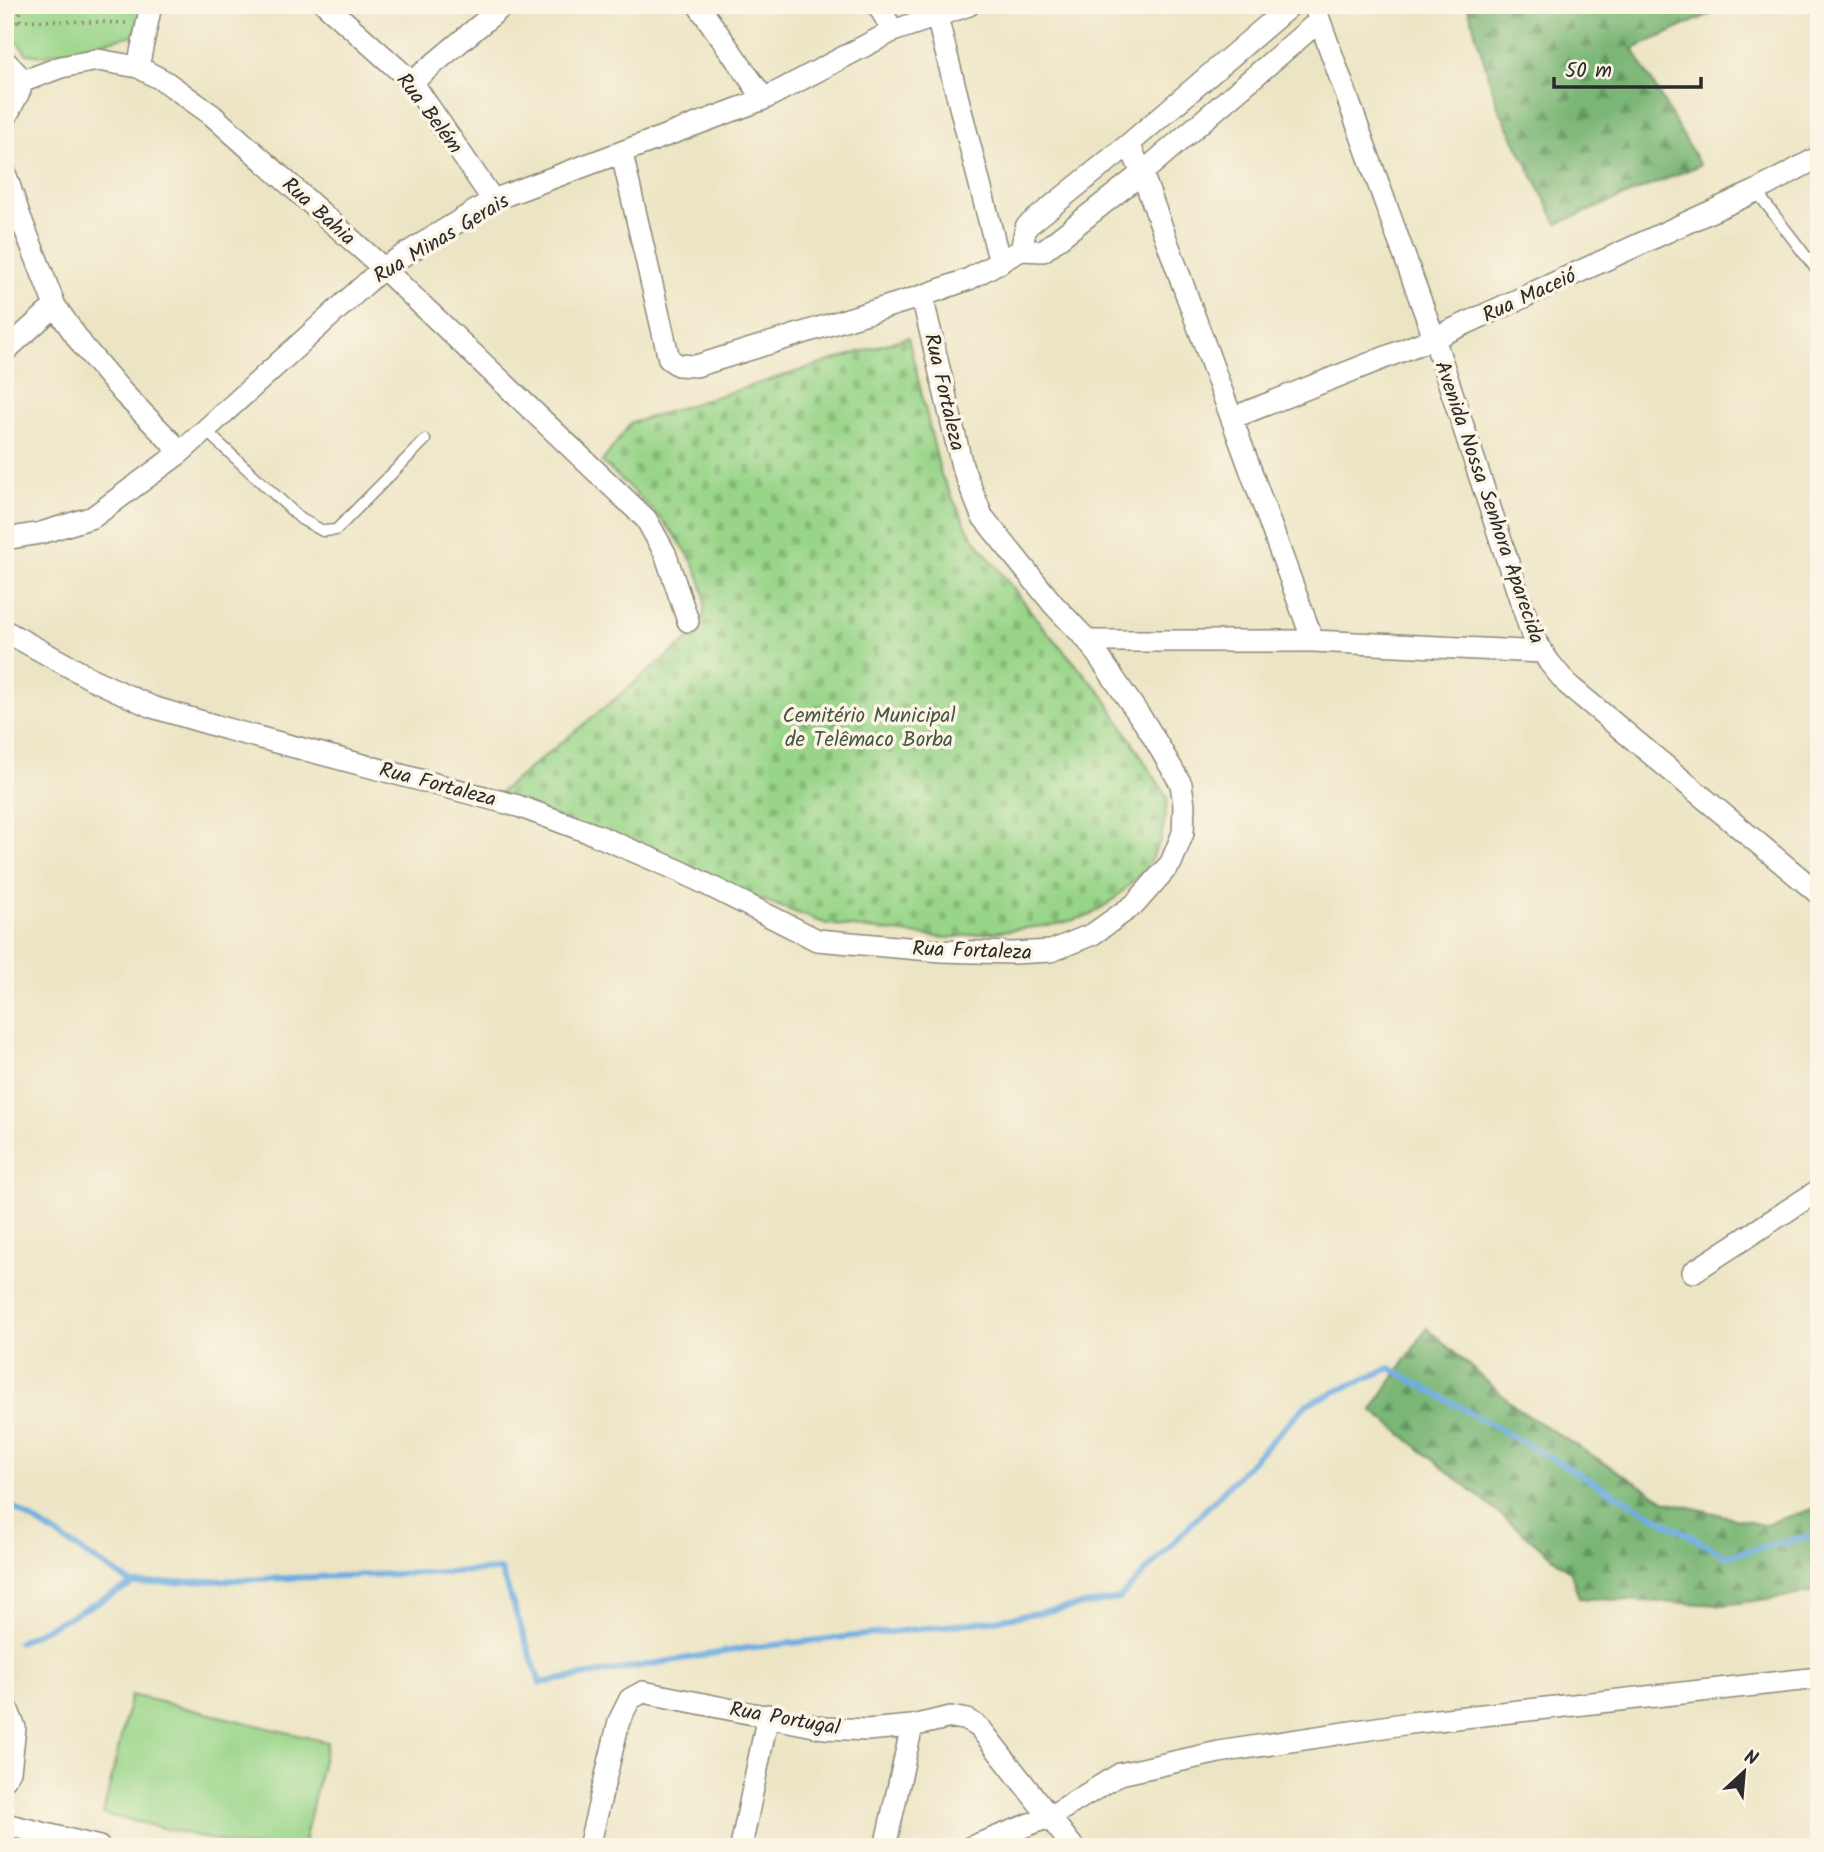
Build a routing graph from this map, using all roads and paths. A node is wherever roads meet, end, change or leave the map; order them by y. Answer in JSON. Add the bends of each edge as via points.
{"nodes":[{"id":1,"x":20,"y":5,"type":"edge"},
{"id":2,"x":326,"y":5,"type":"edge"},
{"id":3,"x":504,"y":5,"type":"edge"},
{"id":4,"x":698,"y":5,"type":"edge"},
{"id":5,"x":878,"y":5,"type":"edge"},
{"id":6,"x":970,"y":5,"type":"edge"},
{"id":7,"x":1291,"y":5,"type":"edge"},
{"id":8,"x":1316,"y":13,"type":"edge"},
{"id":9,"x":148,"y":14,"type":"edge"},
{"id":10,"x":937,"y":17,"type":"junction"},
{"id":11,"x":20,"y":19,"type":"junction"},
{"id":12,"x":5,"y":31,"type":"edge"},
{"id":13,"x":893,"y":31,"type":"junction"},
{"id":14,"x":5,"y":61,"type":"edge"},
{"id":15,"x":138,"y":67,"type":"junction"},
{"id":16,"x":24,"y":81,"type":"junction"},
{"id":17,"x":412,"y":82,"type":"junction"},
{"id":18,"x":5,"y":99,"type":"edge"},
{"id":19,"x":764,"y":99,"type":"junction"},
{"id":20,"x":5,"y":119,"type":"edge"},
{"id":21,"x":1129,"y":144,"type":"junction"},
{"id":22,"x":622,"y":153,"type":"junction"},
{"id":23,"x":1819,"y":157,"type":"edge"},
{"id":24,"x":5,"y":173,"type":"edge"},
{"id":25,"x":1142,"y":173,"type":"junction"},
{"id":26,"x":1756,"y":191,"type":"junction"},
{"id":27,"x":493,"y":200,"type":"junction"},
{"id":28,"x":1021,"y":250,"type":"junction"},
{"id":29,"x":1000,"y":263,"type":"junction"},
{"id":30,"x":383,"y":268,"type":"junction"},
{"id":31,"x":1819,"y":273,"type":"edge"},
{"id":32,"x":922,"y":296,"type":"junction"},
{"id":33,"x":55,"y":306,"type":"junction"},
{"id":34,"x":1434,"y":338,"type":"junction"},
{"id":35,"x":5,"y":351,"type":"edge"},
{"id":36,"x":1232,"y":418,"type":"junction"},
{"id":37,"x":205,"y":430,"type":"junction"},
{"id":38,"x":425,"y":440,"type":"dead end"},
{"id":39,"x":181,"y":452,"type":"junction"},
{"id":40,"x":5,"y":539,"type":"edge"},
{"id":41,"x":688,"y":621,"type":"dead end"},
{"id":42,"x":5,"y":631,"type":"edge"},
{"id":43,"x":1088,"y":641,"type":"junction"},
{"id":44,"x":1313,"y":641,"type":"junction"},
{"id":45,"x":1542,"y":652,"type":"junction"},
{"id":46,"x":1819,"y":894,"type":"edge"},
{"id":47,"x":1819,"y":1190,"type":"edge"},
{"id":48,"x":1693,"y":1272,"type":"dead end"},
{"id":49,"x":1819,"y":1678,"type":"edge"},
{"id":50,"x":5,"y":1703,"type":"edge"},
{"id":51,"x":768,"y":1715,"type":"junction"},
{"id":52,"x":912,"y":1726,"type":"junction"},
{"id":53,"x":5,"y":1779,"type":"edge"},
{"id":54,"x":1051,"y":1816,"type":"junction"},
{"id":55,"x":5,"y":1824,"type":"edge"},
{"id":56,"x":99,"y":1847,"type":"edge"},
{"id":57,"x":589,"y":1847,"type":"edge"},
{"id":58,"x":741,"y":1847,"type":"edge"},
{"id":59,"x":885,"y":1847,"type":"edge"},
{"id":60,"x":971,"y":1847,"type":"edge"},
{"id":61,"x":1073,"y":1847,"type":"edge"}],
"edges":[{"from":1,"to":11,"type":"path"},
{"from":2,"to":17,"type":"street","name":"Rua Belém"},
{"from":3,"to":17,"type":"street"},
{"from":4,"to":19,"type":"street"},
{"from":5,"to":13,"type":"street"},
{"from":6,"to":10,"type":"street","name":"Rua Minas Gerais"},
{"from":7,"to":21,"type":"street"},
{"from":8,"to":25,"type":"street"},
{"from":8,"to":34,"type":"street","name":"Avenida Nossa Senhora Aparecida"},
{"from":9,"to":11,"type":"path"},
{"from":9,"to":15,"type":"street"},
{"from":10,"to":13,"type":"street","name":"Rua Minas Gerais"},
{"from":10,"to":29,"type":"street"},
{"from":11,"to":12,"type":"path"},
{"from":13,"to":19,"type":"street","name":"Rua Minas Gerais"},
{"from":14,"to":16,"type":"street"},
{"from":15,"to":16,"type":"street","name":"Rua Bahia","via":[[98,60]]},
{"from":15,"to":30,"type":"street","name":"Rua Bahia","via":[[212,115]]},
{"from":16,"to":18,"type":"street"},
{"from":16,"to":20,"type":"street"},
{"from":17,"to":27,"type":"street","name":"Rua Belém"},
{"from":19,"to":22,"type":"street","name":"Rua Minas Gerais"},
{"from":21,"to":25,"type":"street"},
{"from":21,"to":28,"type":"street","via":[[1026,227]]},
{"from":22,"to":27,"type":"street","name":"Rua Minas Gerais"},
{"from":22,"to":32,"type":"street","via":[[669,359],[678,365],[696,366]]},
{"from":23,"to":26,"type":"street","name":"Rua Maceió"},
{"from":24,"to":33,"type":"street"},
{"from":25,"to":28,"type":"street","via":[[1052,246],[1038,253]]},
{"from":25,"to":36,"type":"street"},
{"from":26,"to":31,"type":"lane"},
{"from":26,"to":34,"type":"street","name":"Rua Maceió"},
{"from":27,"to":30,"type":"street","name":"Rua Minas Gerais"},
{"from":28,"to":29,"type":"street"},
{"from":29,"to":32,"type":"street"},
{"from":30,"to":37,"type":"street","name":"Rua Minas Gerais"},
{"from":30,"to":41,"type":"street","name":"Rua Bahia","via":[[646,519],[665,553]]},
{"from":32,"to":43,"type":"street","name":"Rua Fortaleza","via":[[962,466],[982,516]]},
{"from":33,"to":35,"type":"street"},
{"from":33,"to":39,"type":"street","via":[[122,393]]},
{"from":34,"to":36,"type":"street","name":"Rua Maceió"},
{"from":34,"to":45,"type":"street","name":"Avenida Nossa Senhora Aparecida","via":[[1532,635]]},
{"from":36,"to":44,"type":"street"},
{"from":37,"to":38,"type":"lane","via":[[301,519],[323,531],[336,530]]},
{"from":37,"to":39,"type":"street","name":"Rua Minas Gerais"},
{"from":39,"to":40,"type":"street","name":"Rua Minas Gerais","via":[[93,516]]},
{"from":42,"to":43,"type":"street","name":"Rua Fortaleza","via":[[152,707],[518,806],[596,835],[817,940],[1012,953],[1051,951],[1093,934],[1156,883],[1171,863],[1183,833],[1181,785]]},
{"from":43,"to":44,"type":"street"},
{"from":44,"to":45,"type":"street"},
{"from":45,"to":46,"type":"street","name":"Avenida Nossa Senhora Aparecida","via":[[1567,684]]},
{"from":47,"to":48,"type":"street"},
{"from":49,"to":54,"type":"street","via":[[1410,1723],[1219,1752],[1120,1774]]},
{"from":50,"to":53,"type":"street","via":[[15,1728]]},
{"from":51,"to":52,"type":"street","name":"Rua Portugal","via":[[824,1728]]},
{"from":51,"to":57,"type":"street","name":"Rua Portugal","via":[[643,1692],[630,1699],[620,1721]]},
{"from":51,"to":58,"type":"street"},
{"from":52,"to":54,"type":"street","name":"Rua Portugal","via":[[951,1717],[968,1720],[980,1728]]},
{"from":52,"to":59,"type":"street"},
{"from":54,"to":60,"type":"street"},
{"from":54,"to":61,"type":"street","name":"Rua Portugal"},
{"from":55,"to":56,"type":"street"}]}
